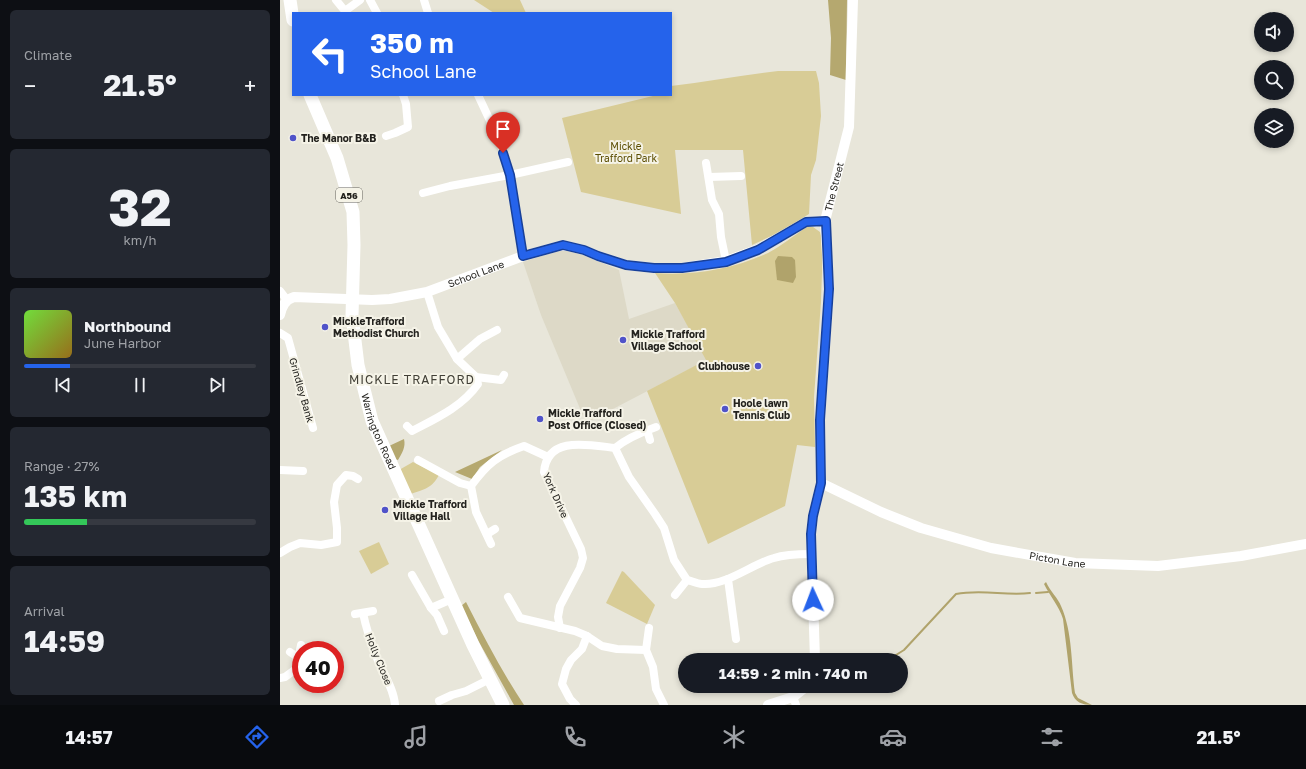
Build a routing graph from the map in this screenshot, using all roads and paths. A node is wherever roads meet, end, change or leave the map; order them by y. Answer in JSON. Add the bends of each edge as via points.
{"nodes":[{"id":1,"x":290,"y":0,"type":"edge"},
{"id":2,"x":336,"y":0,"type":"edge"},
{"id":3,"x":360,"y":0,"type":"edge"},
{"id":4,"x":370,"y":0,"type":"edge"},
{"id":5,"x":424,"y":0,"type":"edge"},
{"id":6,"x":853,"y":0,"type":"edge"},
{"id":7,"x":344,"y":12,"type":"edge"},
{"id":8,"x":376,"y":12,"type":"edge"},
{"id":9,"x":428,"y":12,"type":"edge"},
{"id":10,"x":292,"y":13,"type":"edge"},
{"id":11,"x":310,"y":96,"type":"edge"},
{"id":12,"x":403,"y":96,"type":"edge"},
{"id":13,"x":478,"y":96,"type":"edge"},
{"id":14,"x":386,"y":136,"type":"dead end"},
{"id":15,"x":568,"y":162,"type":"dead end"},
{"id":16,"x":706,"y":163,"type":"dead end"},
{"id":17,"x":510,"y":175,"type":"junction"},
{"id":18,"x":741,"y":176,"type":"dead end"},
{"id":19,"x":709,"y":177,"type":"junction"},
{"id":20,"x":423,"y":192,"type":"dead end"},
{"id":21,"x":826,"y":221,"type":"junction"},
{"id":22,"x":523,"y":256,"type":"junction"},
{"id":23,"x":726,"y":262,"type":"junction"},
{"id":24,"x":280,"y":291,"type":"edge"},
{"id":25,"x":427,"y":292,"type":"junction"},
{"id":26,"x":287,"y":300,"type":"junction"},
{"id":27,"x":352,"y":300,"type":"junction"},
{"id":28,"x":280,"y":315,"type":"edge"},
{"id":29,"x":497,"y":330,"type":"dead end"},
{"id":30,"x":280,"y":333,"type":"edge"},
{"id":31,"x":457,"y":358,"type":"junction"},
{"id":32,"x":476,"y":378,"type":"junction"},
{"id":33,"x":502,"y":380,"type":"dead end"},
{"id":34,"x":408,"y":426,"type":"dead end"},
{"id":35,"x":656,"y":427,"type":"dead end"},
{"id":36,"x":313,"y":428,"type":"dead end"},
{"id":37,"x":647,"y":430,"type":"junction"},
{"id":38,"x":650,"y":440,"type":"dead end"},
{"id":39,"x":615,"y":448,"type":"junction"},
{"id":40,"x":548,"y":456,"type":"junction"},
{"id":41,"x":418,"y":460,"type":"dead end"},
{"id":42,"x":280,"y":470,"type":"edge"},
{"id":43,"x":303,"y":471,"type":"dead end"},
{"id":44,"x":358,"y":480,"type":"dead end"},
{"id":45,"x":821,"y":483,"type":"junction"},
{"id":46,"x":471,"y":486,"type":"junction"},
{"id":47,"x":495,"y":528,"type":"dead end"},
{"id":48,"x":487,"y":534,"type":"junction"},
{"id":49,"x":491,"y":544,"type":"dead end"},
{"id":50,"x":1306,"y":544,"type":"edge"},
{"id":51,"x":280,"y":553,"type":"edge"},
{"id":52,"x":811,"y":554,"type":"junction"},
{"id":53,"x":412,"y":575,"type":"dead end"},
{"id":54,"x":728,"y":579,"type":"junction"},
{"id":55,"x":687,"y":580,"type":"junction"},
{"id":56,"x":675,"y":596,"type":"dead end"},
{"id":57,"x":508,"y":597,"type":"dead end"},
{"id":58,"x":452,"y":599,"type":"junction"},
{"id":59,"x":431,"y":608,"type":"junction"},
{"id":60,"x":373,"y":612,"type":"dead end"},
{"id":61,"x":560,"y":628,"type":"junction"},
{"id":62,"x":649,"y":628,"type":"dead end"},
{"id":63,"x":444,"y":631,"type":"dead end"},
{"id":64,"x":587,"y":636,"type":"junction"},
{"id":65,"x":736,"y":639,"type":"dead end"},
{"id":66,"x":646,"y":650,"type":"junction"},
{"id":67,"x":815,"y":653,"type":"edge"},
{"id":68,"x":292,"y":672,"type":"edge"},
{"id":69,"x":280,"y":678,"type":"edge"},
{"id":70,"x":490,"y":680,"type":"junction"},
{"id":71,"x":801,"y":693,"type":"edge"},
{"id":72,"x":439,"y":701,"type":"dead end"},
{"id":73,"x":795,"y":701,"type":"edge"},
{"id":74,"x":395,"y":705,"type":"edge"},
{"id":75,"x":503,"y":705,"type":"edge"},
{"id":76,"x":576,"y":705,"type":"edge"},
{"id":77,"x":664,"y":705,"type":"edge"},
{"id":78,"x":768,"y":705,"type":"edge"}],
"edges":[{"from":1,"to":10,"type":"main road"},
{"from":2,"to":7,"type":"street"},
{"from":3,"to":7,"type":"street"},
{"from":4,"to":8,"type":"street"},
{"from":5,"to":9,"type":"street"},
{"from":6,"to":21,"type":"street","name":"The Street","via":[[849,127]]},
{"from":11,"to":27,"type":"main road","name":"Warrington Road","number":"A56","via":[[337,158],[353,212]]},
{"from":12,"to":14,"type":"street","via":[[408,127]]},
{"from":13,"to":17,"type":"street","via":[[500,142]]},
{"from":15,"to":17,"type":"street"},
{"from":16,"to":19,"type":"street"},
{"from":17,"to":20,"type":"street"},
{"from":17,"to":22,"type":"street"},
{"from":18,"to":19,"type":"street"},
{"from":19,"to":23,"type":"street","via":[[712,200],[719,214]]},
{"from":21,"to":23,"type":"street","name":"School Lane","via":[[806,222],[758,250]]},
{"from":21,"to":45,"type":"street","name":"The Street","via":[[829,289],[820,420]]},
{"from":22,"to":23,"type":"street","name":"School Lane","via":[[563,245],[626,265],[654,268],[682,268]]},
{"from":22,"to":25,"type":"street","name":"School Lane"},
{"from":24,"to":26,"type":"street"},
{"from":25,"to":27,"type":"street","name":"School Lane","via":[[390,299]]},
{"from":25,"to":31,"type":"street","via":[[438,327]]},
{"from":26,"to":27,"type":"street","name":"School Lane","via":[[294,297]]},
{"from":26,"to":28,"type":"street"},
{"from":27,"to":58,"type":"main road","name":"Warrington Road","number":"A56","via":[[358,365],[372,421]]},
{"from":29,"to":31,"type":"street","via":[[480,339]]},
{"from":30,"to":36,"type":"street","name":"Grindley Bank","via":[[288,338]]},
{"from":31,"to":32,"type":"street"},
{"from":32,"to":33,"type":"street"},
{"from":32,"to":34,"type":"street","via":[[478,384],[473,391],[446,413],[412,431]]},
{"from":35,"to":37,"type":"street"},
{"from":37,"to":38,"type":"street"},
{"from":37,"to":39,"type":"street"},
{"from":39,"to":40,"type":"street","name":"York Drive","via":[[591,445],[563,446]]},
{"from":39,"to":55,"type":"street","via":[[629,477],[664,528],[674,560]]},
{"from":40,"to":46,"type":"street","via":[[524,446],[514,449],[492,461]]},
{"from":40,"to":61,"type":"street","name":"York Drive","via":[[544,472],[583,558],[560,606]]},
{"from":41,"to":46,"type":"street"},
{"from":42,"to":43,"type":"street"},
{"from":44,"to":51,"type":"street","via":[[353,476],[346,476],[337,485],[334,502],[337,542],[321,545],[300,543]]},
{"from":45,"to":50,"type":"street","name":"Picton Lane","via":[[921,528],[990,548],[1075,563],[1158,566],[1241,556]]},
{"from":45,"to":52,"type":"street","name":"The Street","via":[[813,516]]},
{"from":46,"to":48,"type":"street","via":[[476,512]]},
{"from":47,"to":48,"type":"street"},
{"from":48,"to":49,"type":"street"},
{"from":52,"to":54,"type":"street","via":[[775,557]]},
{"from":52,"to":67,"type":"street","name":"The Street"},
{"from":53,"to":59,"type":"street"},
{"from":54,"to":55,"type":"street","via":[[702,584]]},
{"from":54,"to":65,"type":"street"},
{"from":55,"to":56,"type":"street"},
{"from":57,"to":61,"type":"street","via":[[520,618]]},
{"from":58,"to":59,"type":"street"},
{"from":58,"to":70,"type":"main road","name":"Warrington Road","number":"A56"},
{"from":59,"to":63,"type":"street"},
{"from":60,"to":74,"type":"street","name":"Holly Close","via":[[359,613],[394,696]]},
{"from":61,"to":64,"type":"street"},
{"from":62,"to":66,"type":"street"},
{"from":64,"to":66,"type":"street","via":[[602,646]]},
{"from":64,"to":76,"type":"street","via":[[582,649],[566,669],[562,684]]},
{"from":66,"to":77,"type":"street","via":[[653,667],[656,689]]},
{"from":68,"to":69,"type":"street"},
{"from":70,"to":72,"type":"street"},
{"from":70,"to":75,"type":"main road","name":"Warrington Road","number":"A56"},
{"from":71,"to":73,"type":"street"},
{"from":73,"to":78,"type":"street"}]}
